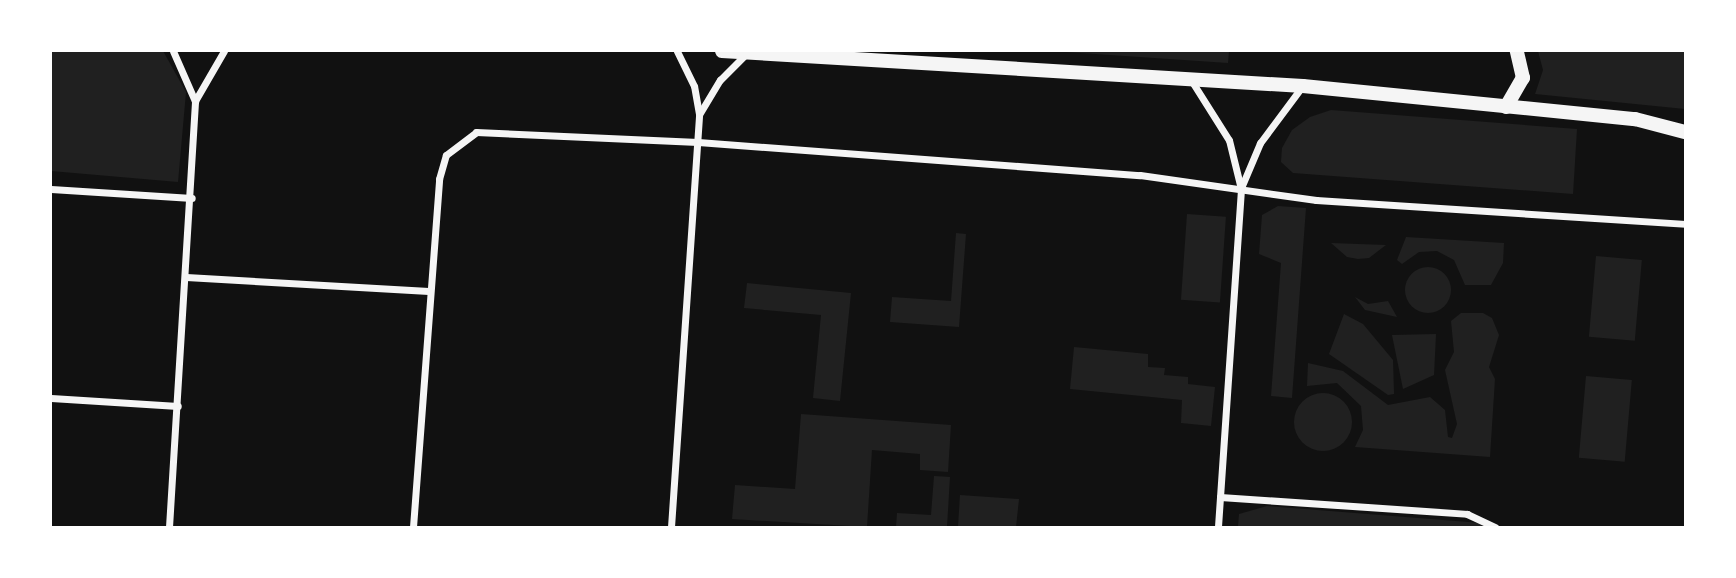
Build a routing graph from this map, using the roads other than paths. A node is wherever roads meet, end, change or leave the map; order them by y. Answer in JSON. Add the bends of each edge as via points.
{"nodes":[{"id":1,"x":173,"y":51,"type":"edge"},
{"id":2,"x":224,"y":51,"type":"edge"},
{"id":3,"x":677,"y":51,"type":"edge"},
{"id":4,"x":722,"y":51,"type":"edge"},
{"id":5,"x":1517,"y":51,"type":"edge"},
{"id":6,"x":748,"y":52,"type":"edge"},
{"id":7,"x":1190,"y":79,"type":"junction"},
{"id":8,"x":1303,"y":86,"type":"junction"},
{"id":9,"x":195,"y":101,"type":"junction"},
{"id":10,"x":1506,"y":107,"type":"junction"},
{"id":11,"x":699,"y":114,"type":"junction"},
{"id":12,"x":1685,"y":132,"type":"edge"},
{"id":13,"x":698,"y":142,"type":"junction"},
{"id":14,"x":51,"y":189,"type":"edge"},
{"id":15,"x":1241,"y":189,"type":"junction"},
{"id":16,"x":192,"y":198,"type":"junction"},
{"id":17,"x":1685,"y":224,"type":"edge"},
{"id":18,"x":186,"y":277,"type":"junction"},
{"id":19,"x":429,"y":291,"type":"junction"},
{"id":20,"x":51,"y":398,"type":"edge"},
{"id":21,"x":178,"y":406,"type":"junction"},
{"id":22,"x":1220,"y":497,"type":"junction"},
{"id":23,"x":169,"y":527,"type":"edge"},
{"id":24,"x":413,"y":527,"type":"edge"},
{"id":25,"x":671,"y":527,"type":"edge"},
{"id":26,"x":1218,"y":527,"type":"edge"},
{"id":27,"x":1495,"y":527,"type":"edge"}],
"edges":[{"from":1,"to":9,"type":"street"},
{"from":2,"to":9,"type":"street"},
{"from":3,"to":11,"type":"street","via":[[694,86]]},
{"from":4,"to":6,"type":"main road"},
{"from":5,"to":10,"type":"main road","via":[[1523,78]]},
{"from":6,"to":7,"type":"main road"},
{"from":6,"to":11,"type":"street","via":[[720,80]]},
{"from":7,"to":8,"type":"main road"},
{"from":7,"to":15,"type":"street","via":[[1229,140]]},
{"from":8,"to":10,"type":"main road"},
{"from":8,"to":15,"type":"street","via":[[1260,143]]},
{"from":9,"to":16,"type":"street"},
{"from":10,"to":12,"type":"main road","via":[[1661,122]]},
{"from":11,"to":13,"type":"street"},
{"from":13,"to":15,"type":"street","via":[[1140,175]]},
{"from":13,"to":19,"type":"street","via":[[489,131],[464,137],[441,166]]},
{"from":13,"to":25,"type":"street"},
{"from":14,"to":16,"type":"street"},
{"from":15,"to":17,"type":"street","via":[[1316,200]]},
{"from":15,"to":22,"type":"street"},
{"from":16,"to":18,"type":"street"},
{"from":18,"to":19,"type":"street"},
{"from":18,"to":21,"type":"street"},
{"from":19,"to":24,"type":"street"},
{"from":20,"to":21,"type":"street"},
{"from":21,"to":23,"type":"street"},
{"from":22,"to":26,"type":"street"},
{"from":22,"to":27,"type":"street","via":[[1467,513]]}]}
